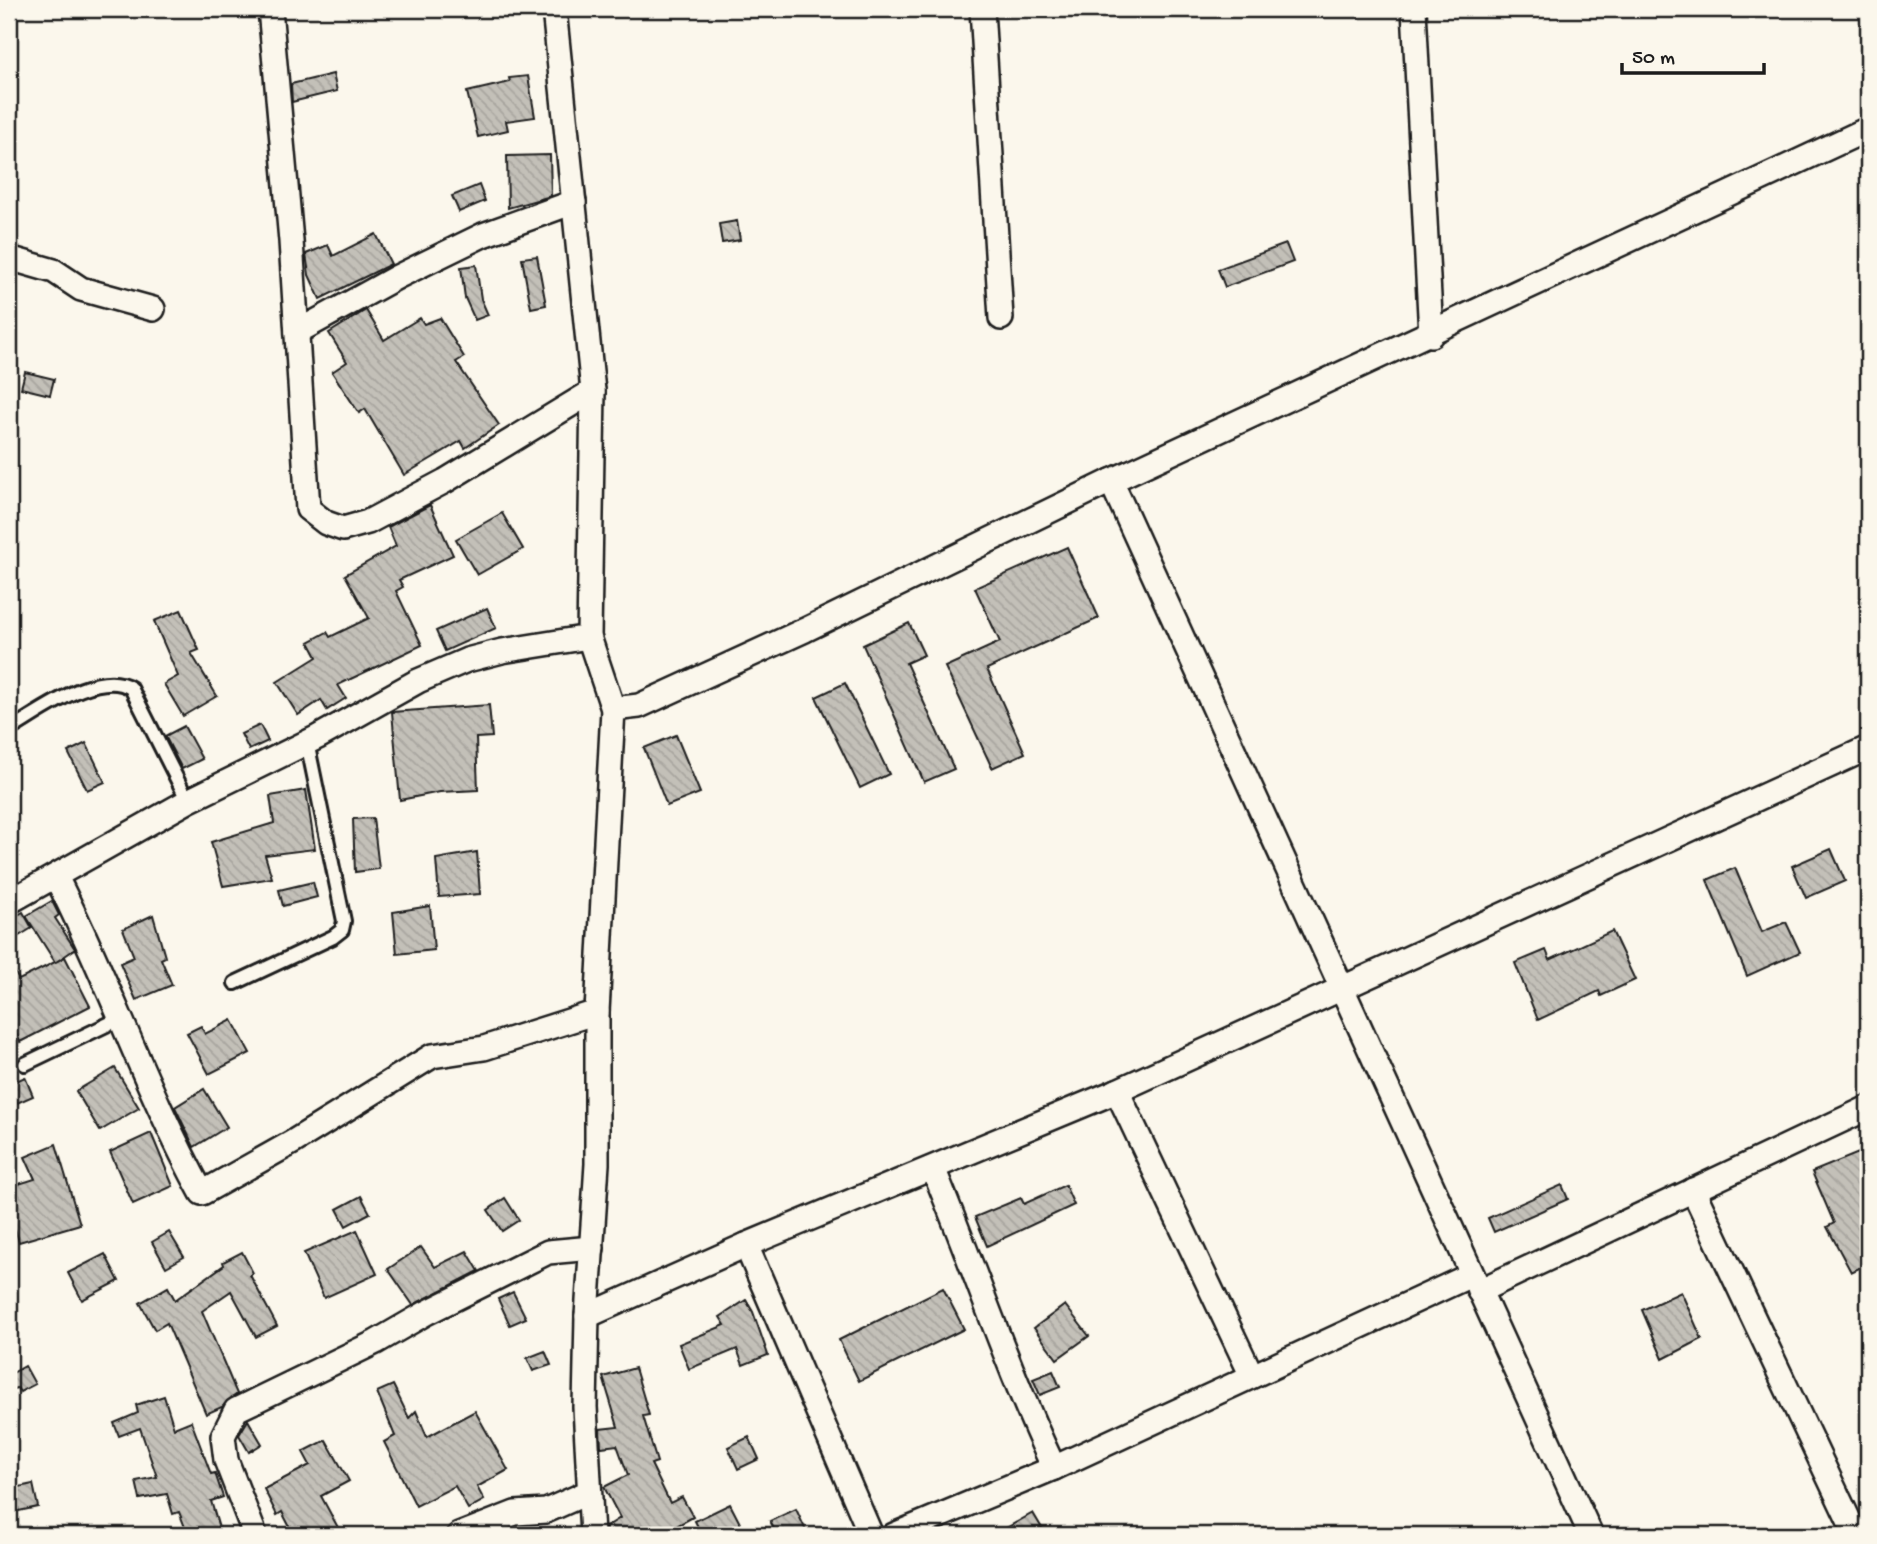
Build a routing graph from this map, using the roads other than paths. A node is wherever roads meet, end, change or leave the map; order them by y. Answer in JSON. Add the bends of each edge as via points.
{"nodes":[{"id":1,"x":270,"y":9,"type":"edge"},
{"id":2,"x":554,"y":9,"type":"edge"},
{"id":3,"x":982,"y":9,"type":"edge"},
{"id":4,"x":1414,"y":9,"type":"edge"},
{"id":5,"x":1868,"y":129,"type":"edge"},
{"id":6,"x":574,"y":202,"type":"junction"},
{"id":7,"x":9,"y":258,"type":"edge"},
{"id":8,"x":153,"y":309,"type":"dead end"},
{"id":9,"x":1001,"y":318,"type":"dead end"},
{"id":10,"x":297,"y":332,"type":"junction"},
{"id":11,"x":1431,"y":335,"type":"junction"},
{"id":12,"x":593,"y":391,"type":"junction"},
{"id":13,"x":1111,"y":481,"type":"junction"},
{"id":14,"x":589,"y":637,"type":"junction"},
{"id":15,"x":613,"y":709,"type":"junction"},
{"id":16,"x":9,"y":730,"type":"edge"},
{"id":17,"x":307,"y":742,"type":"junction"},
{"id":18,"x":1868,"y":748,"type":"edge"},
{"id":19,"x":188,"y":801,"type":"junction"},
{"id":20,"x":56,"y":877,"type":"junction"},
{"id":21,"x":9,"y":902,"type":"edge"},
{"id":22,"x":235,"y":983,"type":"dead end"},
{"id":23,"x":1341,"y":990,"type":"junction"},
{"id":24,"x":597,"y":1012,"type":"junction"},
{"id":25,"x":121,"y":1018,"type":"junction"},
{"id":26,"x":25,"y":1064,"type":"dead end"},
{"id":27,"x":1117,"y":1091,"type":"junction"},
{"id":28,"x":1868,"y":1108,"type":"edge"},
{"id":29,"x":933,"y":1168,"type":"junction"},
{"id":30,"x":1693,"y":1191,"type":"junction"},
{"id":31,"x":747,"y":1245,"type":"junction"},
{"id":32,"x":592,"y":1248,"type":"junction"},
{"id":33,"x":1475,"y":1283,"type":"junction"},
{"id":34,"x":586,"y":1316,"type":"junction"},
{"id":35,"x":1252,"y":1376,"type":"junction"},
{"id":36,"x":1054,"y":1468,"type":"junction"},
{"id":37,"x":589,"y":1492,"type":"junction"},
{"id":38,"x":255,"y":1535,"type":"edge"},
{"id":39,"x":460,"y":1535,"type":"edge"},
{"id":40,"x":592,"y":1535,"type":"edge"},
{"id":41,"x":871,"y":1535,"type":"edge"},
{"id":42,"x":894,"y":1535,"type":"edge"},
{"id":43,"x":1591,"y":1535,"type":"edge"},
{"id":44,"x":1856,"y":1535,"type":"edge"}],
"edges":[{"from":1,"to":10,"type":"street"},
{"from":2,"to":6,"type":"street"},
{"from":3,"to":9,"type":"street"},
{"from":4,"to":11,"type":"street"},
{"from":5,"to":11,"type":"street"},
{"from":6,"to":10,"type":"street","via":[[483,235]]},
{"from":6,"to":12,"type":"street"},
{"from":7,"to":8,"type":"street","via":[[54,271],[81,289]]},
{"from":10,"to":12,"type":"street","via":[[308,509],[326,523],[343,528],[368,522],[445,481]]},
{"from":11,"to":13,"type":"street"},
{"from":12,"to":14,"type":"street"},
{"from":13,"to":15,"type":"street","via":[[806,630],[639,706]]},
{"from":13,"to":23,"type":"street"},
{"from":14,"to":15,"type":"street"},
{"from":14,"to":17,"type":"street","via":[[467,660],[418,681]]},
{"from":15,"to":24,"type":"street"},
{"from":16,"to":19,"type":"lane","via":[[88,686],[122,682],[131,688]]},
{"from":17,"to":19,"type":"street"},
{"from":17,"to":22,"type":"lane","via":[[344,921],[342,930]]},
{"from":18,"to":23,"type":"street"},
{"from":19,"to":20,"type":"street"},
{"from":20,"to":21,"type":"street"},
{"from":20,"to":25,"type":"street"},
{"from":23,"to":27,"type":"street"},
{"from":23,"to":33,"type":"street"},
{"from":24,"to":25,"type":"street","via":[[484,1048],[432,1056],[202,1193],[180,1154]]},
{"from":24,"to":32,"type":"street"},
{"from":25,"to":26,"type":"lane"},
{"from":27,"to":29,"type":"street"},
{"from":27,"to":35,"type":"street"},
{"from":28,"to":30,"type":"street"},
{"from":29,"to":31,"type":"street"},
{"from":29,"to":36,"type":"street","via":[[1024,1404]]},
{"from":30,"to":33,"type":"street"},
{"from":30,"to":44,"type":"street"},
{"from":31,"to":34,"type":"street"},
{"from":31,"to":41,"type":"street"},
{"from":32,"to":34,"type":"street"},
{"from":32,"to":38,"type":"street","via":[[548,1252],[236,1410],[223,1436],[226,1460]]},
{"from":33,"to":35,"type":"street"},
{"from":33,"to":43,"type":"street"},
{"from":34,"to":37,"type":"street"},
{"from":35,"to":36,"type":"street"},
{"from":36,"to":42,"type":"street"},
{"from":37,"to":39,"type":"street","via":[[546,1511],[515,1513]]},
{"from":37,"to":40,"type":"street"}]}
